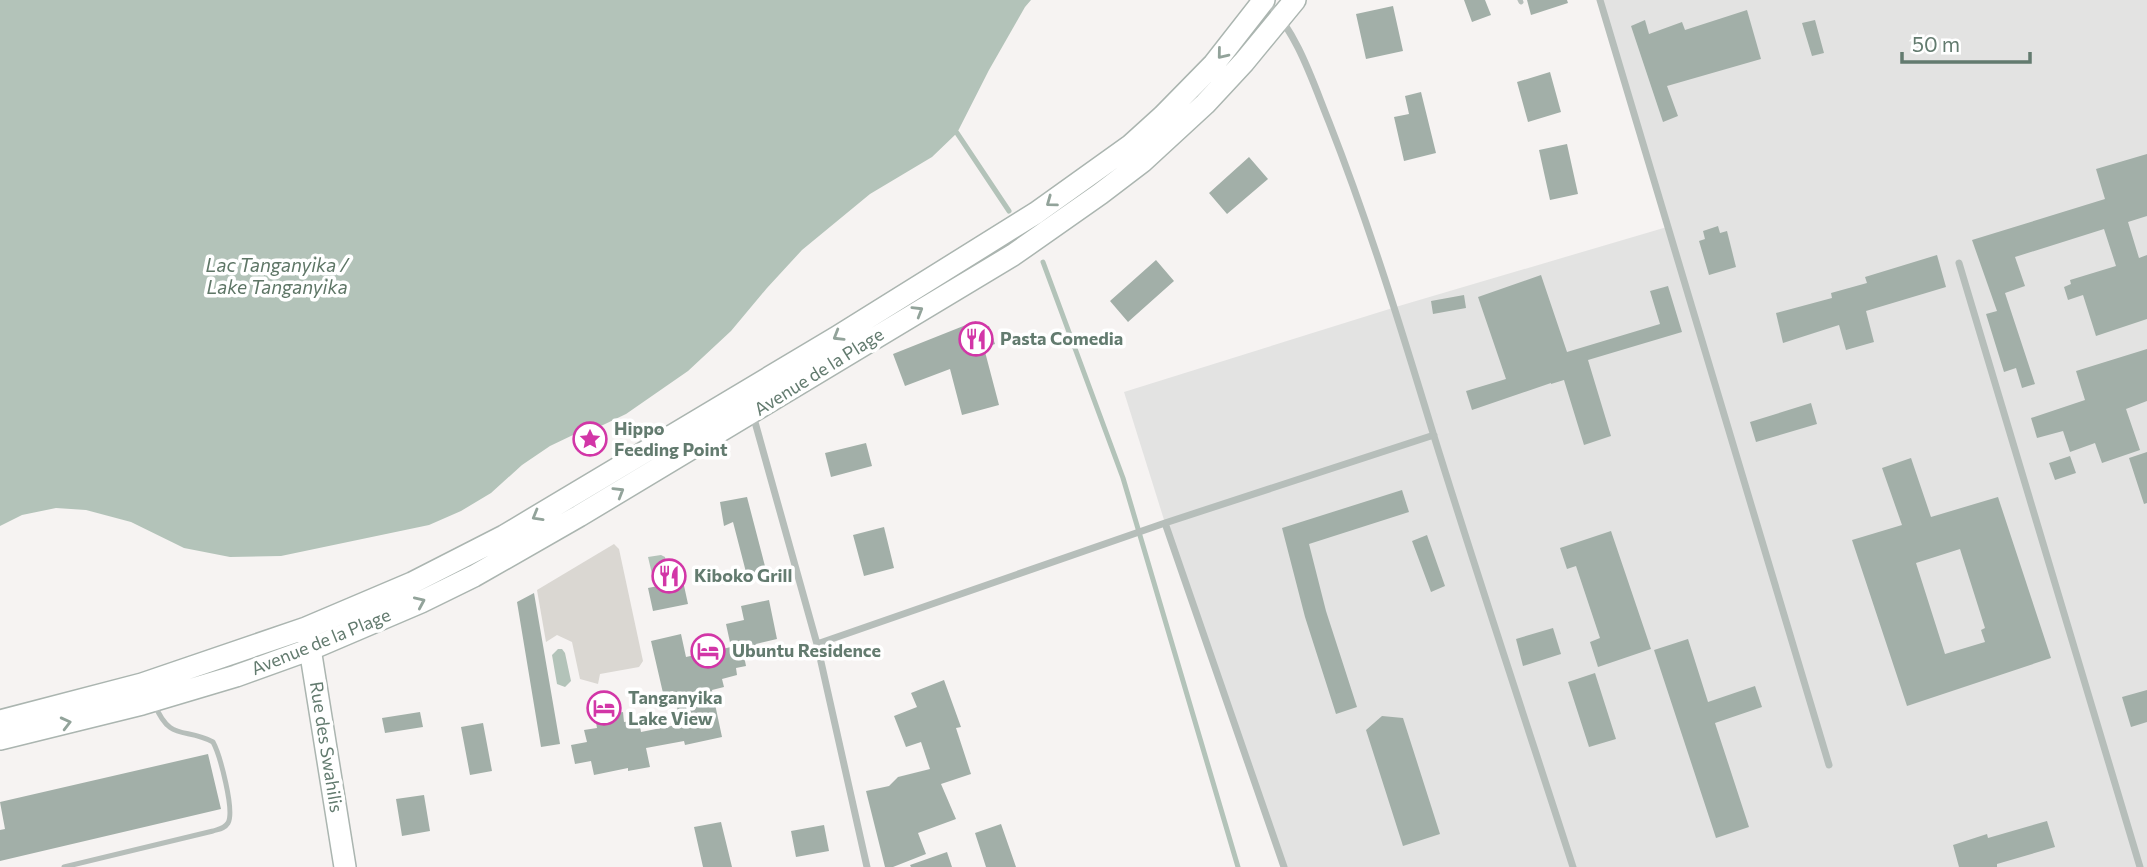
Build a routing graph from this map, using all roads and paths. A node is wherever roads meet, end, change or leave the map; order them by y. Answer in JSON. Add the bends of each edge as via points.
{"nodes":[{"id":1,"x":1265,"y":0,"type":"edge"},
{"id":2,"x":1600,"y":0,"type":"edge"},
{"id":3,"x":1288,"y":8,"type":"edge"},
{"id":4,"x":1959,"y":263,"type":"dead end"},
{"id":5,"x":748,"y":390,"type":"junction"},
{"id":6,"x":752,"y":414,"type":"junction"},
{"id":7,"x":1434,"y":435,"type":"junction"},
{"id":8,"x":1165,"y":523,"type":"junction"},
{"id":9,"x":306,"y":628,"type":"junction"},
{"id":10,"x":817,"y":644,"type":"junction"},
{"id":11,"x":311,"y":649,"type":"junction"},
{"id":12,"x":150,"y":692,"type":"junction"},
{"id":13,"x":2,"y":729,"type":"edge"},
{"id":14,"x":1829,"y":765,"type":"dead end"},
{"id":15,"x":64,"y":867,"type":"edge"},
{"id":16,"x":345,"y":867,"type":"edge"},
{"id":17,"x":867,"y":867,"type":"edge"},
{"id":18,"x":1284,"y":867,"type":"edge"},
{"id":19,"x":1573,"y":867,"type":"edge"},
{"id":20,"x":2140,"y":867,"type":"edge"}],
"edges":[{"from":1,"to":3,"type":"street"},
{"from":1,"to":5,"type":"main road","name":"Avenue de la Plage","one_way":true,"via":[[1214,64],[1131,145],[998,237]]},
{"from":2,"to":14,"type":"street"},
{"from":6,"to":3,"type":"main road","name":"Avenue de la Plage","one_way":true,"via":[[1013,255],[1111,186],[1205,103]]},
{"from":3,"to":7,"type":"street","via":[[1352,180]]},
{"from":4,"to":20,"type":"street"},
{"from":5,"to":6,"type":"street"},
{"from":5,"to":9,"type":"main road","name":"Avenue de la Plage","one_way":true,"via":[[505,536],[412,583]]},
{"from":6,"to":10,"type":"street"},
{"from":11,"to":6,"type":"main road","name":"Avenue de la Plage","one_way":true,"via":[[474,576]]},
{"from":7,"to":8,"type":"street"},
{"from":7,"to":19,"type":"street"},
{"from":8,"to":10,"type":"street"},
{"from":8,"to":18,"type":"street"},
{"from":9,"to":11,"type":"main road","name":"Rue des Swahilis"},
{"from":9,"to":12,"type":"main road","name":"Avenue de la Plage"},
{"from":10,"to":17,"type":"street"},
{"from":11,"to":12,"type":"main road","name":"Avenue de la Plage","via":[[236,676]]},
{"from":11,"to":16,"type":"main road","name":"Rue des Swahilis"},
{"from":12,"to":13,"type":"main road","name":"Avenue de la Plage"},
{"from":12,"to":15,"type":"lane","via":[[160,717],[172,730],[213,742],[220,758],[229,821],[214,831]]}]}
